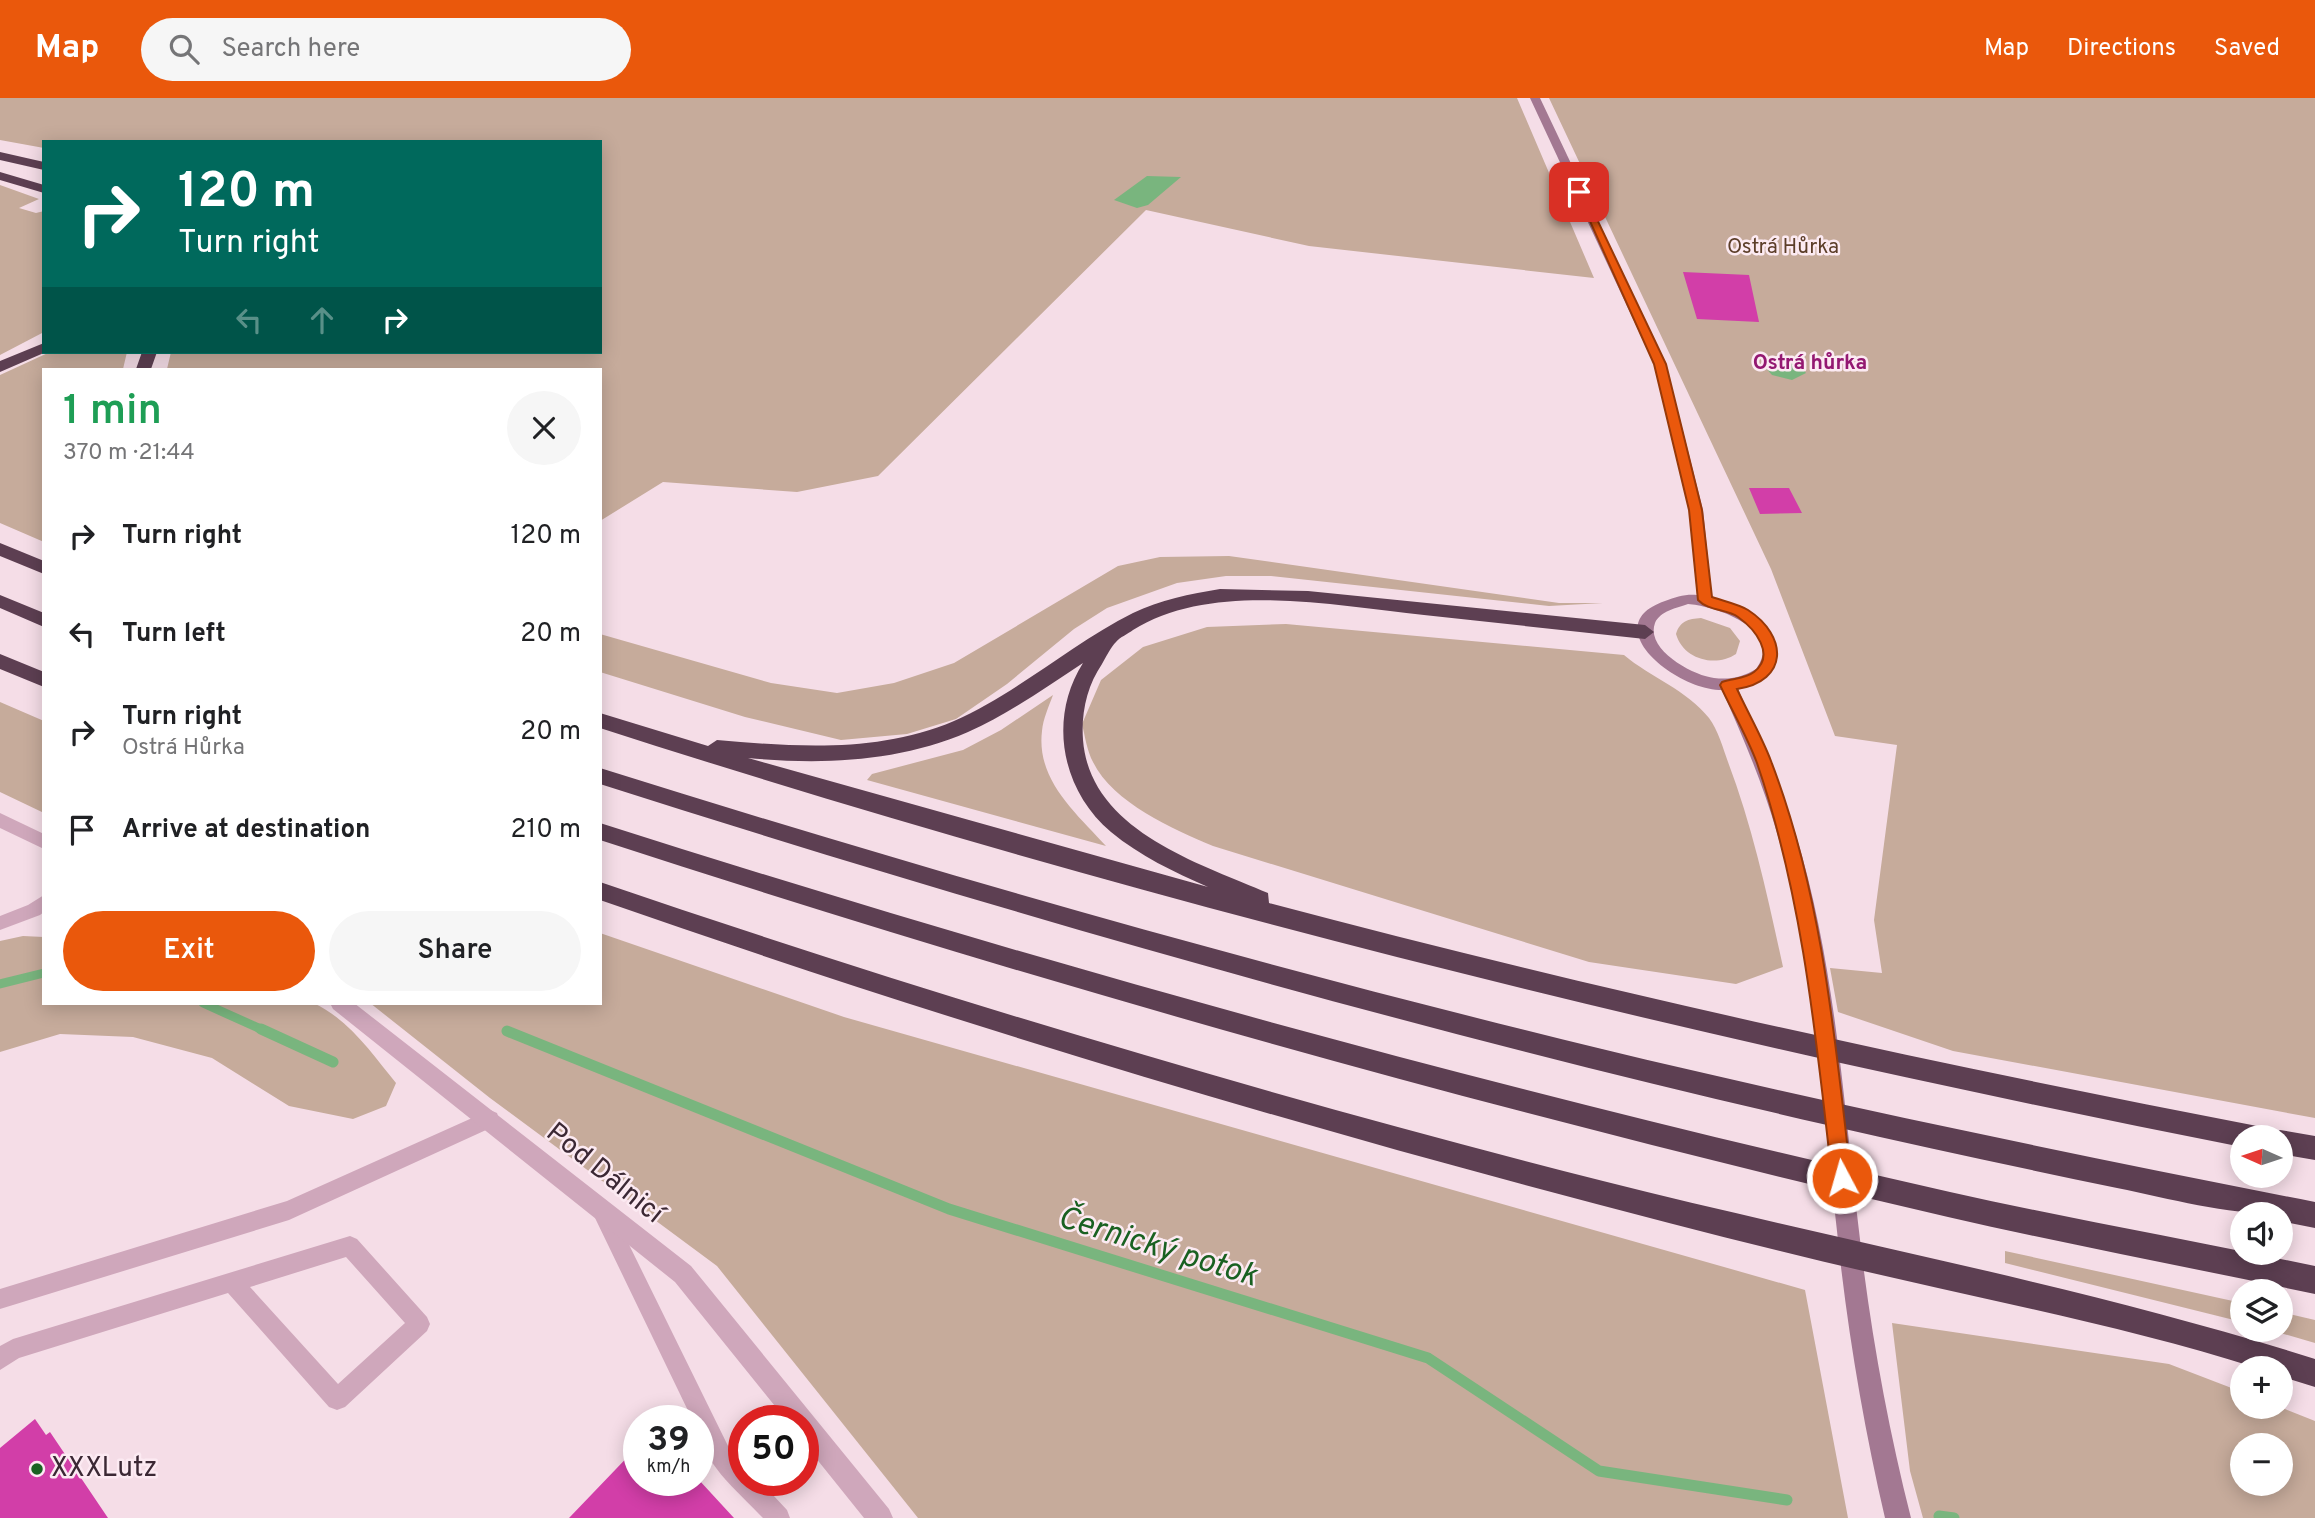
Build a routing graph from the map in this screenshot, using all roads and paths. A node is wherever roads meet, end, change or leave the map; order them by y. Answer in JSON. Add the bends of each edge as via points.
{"nodes":[{"id":1,"x":1535,"y":98,"type":"edge"},
{"id":2,"x":0,"y":149,"type":"edge"},
{"id":3,"x":0,"y":156,"type":"edge"},
{"id":4,"x":18,"y":159,"type":"junction"},
{"id":5,"x":42,"y":165,"type":"edge"},
{"id":6,"x":0,"y":176,"type":"edge"},
{"id":7,"x":42,"y":187,"type":"edge"},
{"id":8,"x":42,"y":348,"type":"edge"},
{"id":9,"x":0,"y":367,"type":"edge"},
{"id":10,"x":0,"y":549,"type":"edge"},
{"id":11,"x":42,"y":567,"type":"edge"},
{"id":12,"x":1705,"y":600,"type":"junction"},
{"id":13,"x":0,"y":601,"type":"edge"},
{"id":14,"x":42,"y":620,"type":"edge"},
{"id":15,"x":1122,"y":627,"type":"junction"},
{"id":16,"x":1646,"y":632,"type":"junction"},
{"id":17,"x":0,"y":661,"type":"edge"},
{"id":18,"x":42,"y":679,"type":"edge"},
{"id":19,"x":1728,"y":685,"type":"junction"},
{"id":20,"x":602,"y":721,"type":"edge"},
{"id":21,"x":673,"y":743,"type":"junction"},
{"id":22,"x":602,"y":777,"type":"edge"},
{"id":23,"x":0,"y":820,"type":"edge"},
{"id":24,"x":602,"y":832,"type":"edge"},
{"id":25,"x":42,"y":841,"type":"edge"},
{"id":26,"x":602,"y":892,"type":"edge"},
{"id":27,"x":39,"y":906,"type":"edge"},
{"id":28,"x":0,"y":923,"type":"edge"},
{"id":29,"x":1333,"y":931,"type":"junction"},
{"id":30,"x":343,"y":1005,"type":"edge"},
{"id":31,"x":490,"y":1119,"type":"junction"},
{"id":32,"x":2230,"y":1132,"type":"edge"},
{"id":33,"x":2293,"y":1144,"type":"edge"},
{"id":34,"x":2315,"y":1148,"type":"edge"},
{"id":35,"x":603,"y":1213,"type":"junction"},
{"id":36,"x":2315,"y":1215,"type":"edge"},
{"id":37,"x":2315,"y":1280,"type":"edge"},
{"id":38,"x":232,"y":1282,"type":"junction"},
{"id":39,"x":0,"y":1299,"type":"edge"},
{"id":40,"x":0,"y":1359,"type":"edge"},
{"id":41,"x":2315,"y":1373,"type":"edge"},
{"id":42,"x":788,"y":1405,"type":"edge"},
{"id":43,"x":819,"y":1443,"type":"edge"},
{"id":44,"x":779,"y":1518,"type":"edge"},
{"id":45,"x":880,"y":1518,"type":"edge"},
{"id":46,"x":1898,"y":1518,"type":"edge"}],
"edges":[{"from":1,"to":12,"type":"main road","via":[[1660,364],[1696,510]]},
{"from":2,"to":4,"type":"highway","via":[[13,152]]},
{"from":3,"to":4,"type":"highway"},
{"from":4,"to":5,"type":"highway"},
{"from":6,"to":7,"type":"highway"},
{"from":8,"to":9,"type":"highway"},
{"from":10,"to":11,"type":"highway"},
{"from":12,"to":16,"type":"main road","via":[[1686,599],[1657,609],[1648,619]]},
{"from":12,"to":19,"type":"main road","via":[[1743,613],[1767,638],[1771,651],[1769,664],[1760,675]]},
{"from":13,"to":14,"type":"highway"},
{"from":15,"to":16,"type":"highway","via":[[1177,603],[1244,593]]},
{"from":15,"to":21,"type":"highway","via":[[996,709],[918,743],[823,756]]},
{"from":15,"to":29,"type":"highway","via":[[1083,676],[1071,716],[1074,755],[1091,794],[1105,813],[1143,844]]},
{"from":16,"to":19,"type":"main road","via":[[1653,651],[1671,669],[1689,678]]},
{"from":17,"to":18,"type":"highway"},
{"from":19,"to":46,"type":"main road","via":[[1768,772],[1809,924],[1857,1312]]},
{"from":20,"to":21,"type":"highway"},
{"from":21,"to":29,"type":"highway","via":[[841,796]]},
{"from":22,"to":36,"type":"highway","via":[[815,845],[1184,952],[1737,1092]]},
{"from":23,"to":25,"type":"street"},
{"from":24,"to":37,"type":"highway","via":[[789,894],[1168,1004],[1739,1153],[1952,1204]]},
{"from":26,"to":41,"type":"highway","via":[[870,983],[1160,1071],[1741,1229],[2253,1352]]},
{"from":27,"to":28,"type":"lane"},
{"from":29,"to":32,"type":"highway","via":[[1734,1029]]},
{"from":30,"to":31,"type":"street","name":"Pod Dálnicí"},
{"from":31,"to":35,"type":"street","name":"Pod Dálnicí"},
{"from":31,"to":39,"type":"lane","via":[[289,1210]]},
{"from":33,"to":34,"type":"highway"},
{"from":35,"to":42,"type":"street","name":"Pod Dálnicí","via":[[683,1274]]},
{"from":35,"to":44,"type":"lane","via":[[722,1458]]},
{"from":38,"to":38,"type":"lane","via":[[350,1246],[420,1324],[337,1399]]},
{"from":38,"to":40,"type":"lane","via":[[13,1349]]},
{"from":43,"to":45,"type":"street","name":"Pod Dálnicí"}]}
